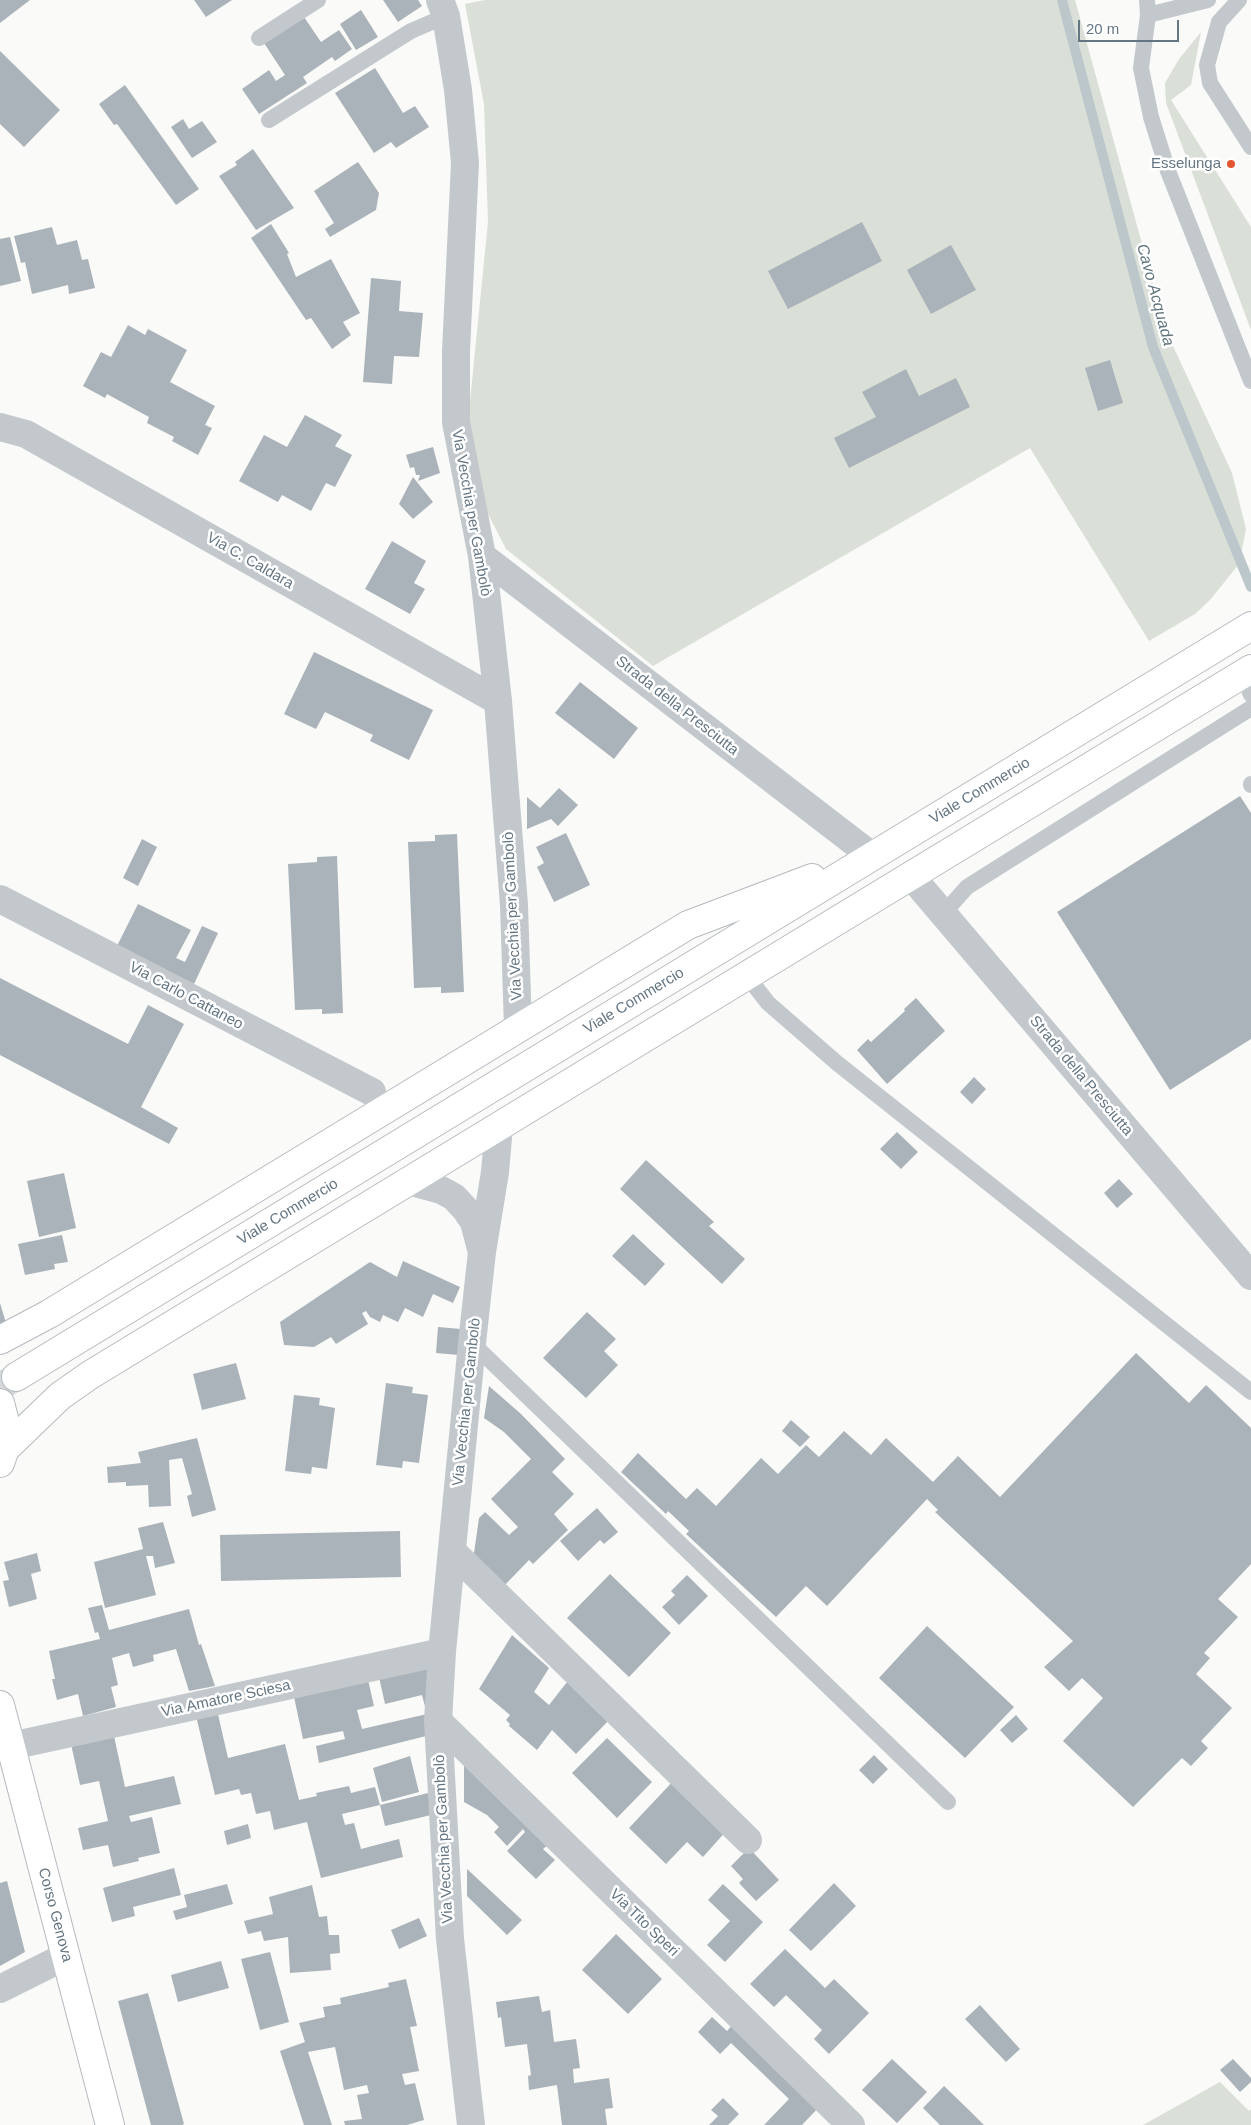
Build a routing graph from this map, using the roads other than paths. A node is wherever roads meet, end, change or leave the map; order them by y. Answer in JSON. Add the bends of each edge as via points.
{"nodes":[{"id":1,"x":318,"y":0,"type":"edge"},
{"id":2,"x":1208,"y":0,"type":"edge"},
{"id":3,"x":1239,"y":0,"type":"edge"},
{"id":4,"x":443,"y":8,"type":"edge"},
{"id":5,"x":1147,"y":8,"type":"edge"},
{"id":6,"x":259,"y":38,"type":"dead end"},
{"id":7,"x":269,"y":120,"type":"dead end"},
{"id":8,"x":1251,"y":147,"type":"edge"},
{"id":9,"x":1251,"y":381,"type":"edge"},
{"id":10,"x":0,"y":427,"type":"edge"},
{"id":11,"x":482,"y":556,"type":"junction"},
{"id":12,"x":1251,"y":609,"type":"edge"},
{"id":13,"x":1242,"y":631,"type":"edge"},
{"id":14,"x":1248,"y":680,"type":"edge"},
{"id":15,"x":498,"y":701,"type":"junction"},
{"id":16,"x":1251,"y":708,"type":"edge"},
{"id":17,"x":872,"y":856,"type":"junction"},
{"id":18,"x":911,"y":876,"type":"junction"},
{"id":19,"x":0,"y":899,"type":"edge"},
{"id":20,"x":943,"y":914,"type":"junction"},
{"id":21,"x":748,"y":976,"type":"junction"},
{"id":22,"x":518,"y":1028,"type":"junction"},
{"id":23,"x":372,"y":1092,"type":"dead end"},
{"id":24,"x":499,"y":1126,"type":"junction"},
{"id":25,"x":408,"y":1181,"type":"junction"},
{"id":26,"x":482,"y":1252,"type":"junction"},
{"id":27,"x":1251,"y":1276,"type":"edge"},
{"id":28,"x":0,"y":1340,"type":"edge"},
{"id":29,"x":472,"y":1344,"type":"junction"},
{"id":30,"x":16,"y":1377,"type":"tunnel mouth"},
{"id":31,"x":1251,"y":1392,"type":"edge"},
{"id":32,"x":0,"y":1403,"type":"edge"},
{"id":33,"x":3,"y":1456,"type":"edge"},
{"id":34,"x":453,"y":1552,"type":"junction"},
{"id":35,"x":442,"y":1652,"type":"junction"},
{"id":36,"x":0,"y":1705,"type":"edge"},
{"id":37,"x":438,"y":1721,"type":"junction"},
{"id":38,"x":11,"y":1746,"type":"junction"},
{"id":39,"x":948,"y":1802,"type":"dead end"},
{"id":40,"x":748,"y":1840,"type":"dead end"},
{"id":41,"x":66,"y":1956,"type":"junction"},
{"id":42,"x":0,"y":1989,"type":"edge"},
{"id":43,"x":110,"y":2125,"type":"edge"},
{"id":44,"x":470,"y":2125,"type":"edge"},
{"id":45,"x":851,"y":2125,"type":"edge"}],
"edges":[{"from":1,"to":6,"type":"lane"},
{"from":2,"to":5,"type":"lane"},
{"from":3,"to":8,"type":"lane","via":[[1219,22],[1206,65],[1210,83]]},
{"from":4,"to":7,"type":"lane"},
{"from":4,"to":11,"type":"street","name":"Via Vecchia per Gambolò","via":[[458,90],[465,163],[456,422]]},
{"from":5,"to":9,"type":"lane","via":[[1141,68],[1151,117],[1168,171]]},
{"from":10,"to":15,"type":"street","name":"Via C. Caldara","via":[[26,434]]},
{"from":11,"to":15,"type":"street","name":"Via Vecchia per Gambolò"},
{"from":11,"to":17,"type":"street","name":"Strada della Presciutta"},
{"from":12,"to":13,"type":"lane"},
{"from":13,"to":17,"type":"main road","name":"Viale Commercio"},
{"from":14,"to":18,"type":"main road"},
{"from":15,"to":22,"type":"street","name":"Via Vecchia per Gambolò","via":[[514,905]]},
{"from":16,"to":20,"type":"lane","via":[[967,887]]},
{"from":17,"to":22,"type":"main road","via":[[688,925]]},
{"from":17,"to":30,"type":"main road","name":"Viale Commercio"},
{"from":18,"to":20,"type":"street","name":"Strada della Presciutta"},
{"from":18,"to":21,"type":"main road"},
{"from":19,"to":23,"type":"street","name":"Via Carlo Cattaneo"},
{"from":20,"to":27,"type":"street","name":"Strada della Presciutta"},
{"from":21,"to":24,"type":"main road"},
{"from":21,"to":31,"type":"lane","via":[[768,1003],[837,1063]]},
{"from":22,"to":28,"type":"main road","via":[[57,1309]]},
{"from":24,"to":25,"type":"main road"},
{"from":24,"to":26,"type":"street","name":"Via Vecchia per Gambolò"},
{"from":25,"to":26,"type":"street","name":"Via Vecchia per Gambolò","via":[[454,1197],[474,1222]]},
{"from":25,"to":33,"type":"main road","via":[[90,1375],[60,1396]]},
{"from":26,"to":29,"type":"street","name":"Via Vecchia per Gambolò"},
{"from":29,"to":34,"type":"street","name":"Via Vecchia per Gambolò"},
{"from":29,"to":39,"type":"lane"},
{"from":32,"to":33,"type":"main road","via":[[6,1426]]},
{"from":34,"to":35,"type":"street","name":"Via Vecchia per Gambolò"},
{"from":34,"to":40,"type":"street"},
{"from":35,"to":37,"type":"street","name":"Via Vecchia per Gambolò"},
{"from":35,"to":38,"type":"street","name":"Via Amatore Sciesa"},
{"from":36,"to":38,"type":"main road","name":"Corso Genova"},
{"from":37,"to":44,"type":"street","name":"Via Vecchia per Gambolò","via":[[450,1939]]},
{"from":37,"to":45,"type":"street","name":"Via Tito Speri"},
{"from":38,"to":41,"type":"main road","name":"Corso Genova"},
{"from":41,"to":42,"type":"street"},
{"from":41,"to":43,"type":"main road","name":"Corso Genova"}]}
